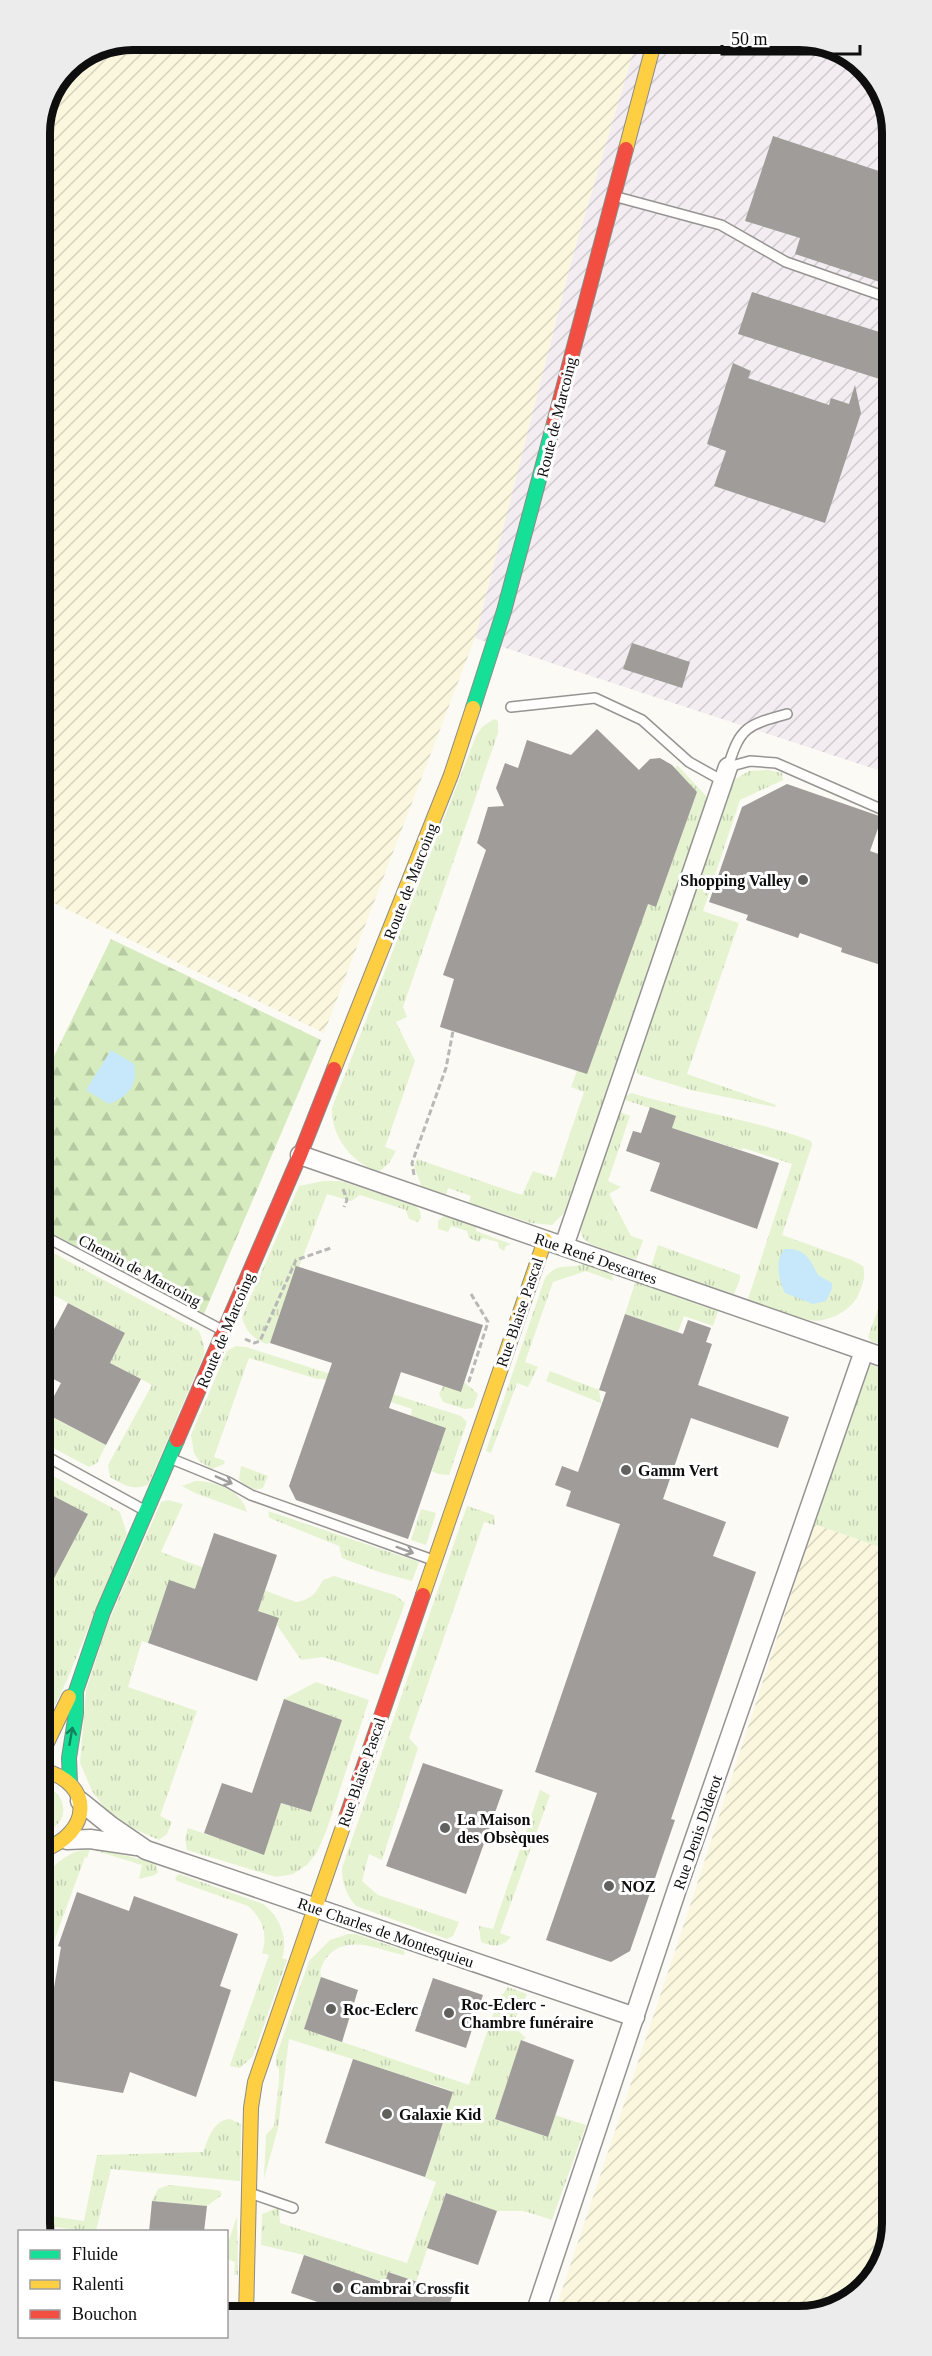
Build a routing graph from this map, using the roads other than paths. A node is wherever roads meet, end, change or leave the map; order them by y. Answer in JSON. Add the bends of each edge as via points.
{"nodes":[{"id":1,"x":652,"y":50,"type":"edge"},
{"id":2,"x":613,"y":196,"type":"junction"},
{"id":3,"x":882,"y":296,"type":"edge"},
{"id":4,"x":511,"y":707,"type":"dead end"},
{"id":5,"x":787,"y":714,"type":"dead end"},
{"id":6,"x":726,"y":774,"type":"junction"},
{"id":7,"x":882,"y":809,"type":"edge"},
{"id":8,"x":300,"y":1155,"type":"junction"},
{"id":9,"x":50,"y":1240,"type":"edge"},
{"id":10,"x":545,"y":1240,"type":"junction"},
{"id":11,"x":564,"y":1246,"type":"junction"},
{"id":12,"x":224,"y":1331,"type":"junction"},
{"id":13,"x":864,"y":1351,"type":"junction"},
{"id":14,"x":882,"y":1357,"type":"edge"},
{"id":15,"x":50,"y":1458,"type":"edge"},
{"id":16,"x":169,"y":1458,"type":"junction"},
{"id":17,"x":146,"y":1511,"type":"junction"},
{"id":18,"x":434,"y":1560,"type":"junction"},
{"id":19,"x":76,"y":1691,"type":"junction"},
{"id":20,"x":50,"y":1736,"type":"edge"},
{"id":21,"x":50,"y":1772,"type":"edge"},
{"id":22,"x":70,"y":1782,"type":"junction"},
{"id":23,"x":80,"y":1801,"type":"junction"},
{"id":24,"x":139,"y":1846,"type":"junction"},
{"id":25,"x":51,"y":1850,"type":"edge"},
{"id":26,"x":314,"y":1907,"type":"junction"},
{"id":27,"x":635,"y":2017,"type":"junction"},
{"id":28,"x":250,"y":2193,"type":"junction"},
{"id":29,"x":293,"y":2208,"type":"dead end"},
{"id":30,"x":246,"y":2306,"type":"edge"},
{"id":31,"x":538,"y":2306,"type":"edge"}],
"edges":[{"from":1,"to":2,"type":"street","name":"Route de Marcoing"},
{"from":2,"to":3,"type":"lane","via":[[721,225],[786,262]]},
{"from":2,"to":8,"type":"street","name":"Route de Marcoing","via":[[479,695],[420,856]]},
{"from":4,"to":6,"type":"lane","via":[[595,698],[642,720],[689,762]]},
{"from":5,"to":6,"type":"lane","via":[[747,729],[737,739]]},
{"from":6,"to":7,"type":"lane","via":[[750,761],[776,763]]},
{"from":6,"to":11,"type":"street","name":"Rue Blaise Pascal"},
{"from":8,"to":10,"type":"street","name":"Rue René Descartes"},
{"from":8,"to":12,"type":"street","name":"Route de Marcoing"},
{"from":9,"to":12,"type":"lane","name":"Chemin de Marcoing"},
{"from":10,"to":11,"type":"street","name":"Rue René Descartes"},
{"from":10,"to":18,"type":"street","name":"Rue Blaise Pascal"},
{"from":11,"to":13,"type":"street","name":"Rue René Descartes"},
{"from":12,"to":16,"type":"street","name":"Route de Marcoing"},
{"from":13,"to":14,"type":"street","name":"Rue René Descartes"},
{"from":13,"to":27,"type":"street","name":"Rue Denis Diderot"},
{"from":15,"to":17,"type":"lane"},
{"from":16,"to":17,"type":"street","name":"Route de Marcoing"},
{"from":16,"to":18,"type":"lane","one_way":true,"via":[[251,1495]]},
{"from":17,"to":19,"type":"street","name":"Route de Marcoing","via":[[103,1612]]},
{"from":18,"to":26,"type":"street","name":"Rue Blaise Pascal"},
{"from":19,"to":20,"type":"street","name":"Route de Marcoing","via":[[66,1702]]},
{"from":22,"to":19,"type":"street","name":"Route de Marcoing","one_way":true,"via":[[68,1754]]},
{"from":21,"to":22,"type":"street"},
{"from":22,"to":23,"type":"street"},
{"from":23,"to":24,"type":"street","name":"Rue Charles de Montesquieu"},
{"from":23,"to":25,"type":"street","via":[[79,1822]]},
{"from":24,"to":25,"type":"street","name":"Rue Charles de Montesquieu","via":[[90,1839]]},
{"from":24,"to":26,"type":"street","name":"Rue Charles de Montesquieu"},
{"from":26,"to":27,"type":"street","name":"Rue Charles de Montesquieu"},
{"from":26,"to":28,"type":"street","name":"Rue Blaise Pascal","via":[[255,2082]]},
{"from":27,"to":31,"type":"street","name":"Rue Denis Diderot"},
{"from":28,"to":29,"type":"lane"},
{"from":28,"to":30,"type":"street","name":"Rue Blaise Pascal"}]}
